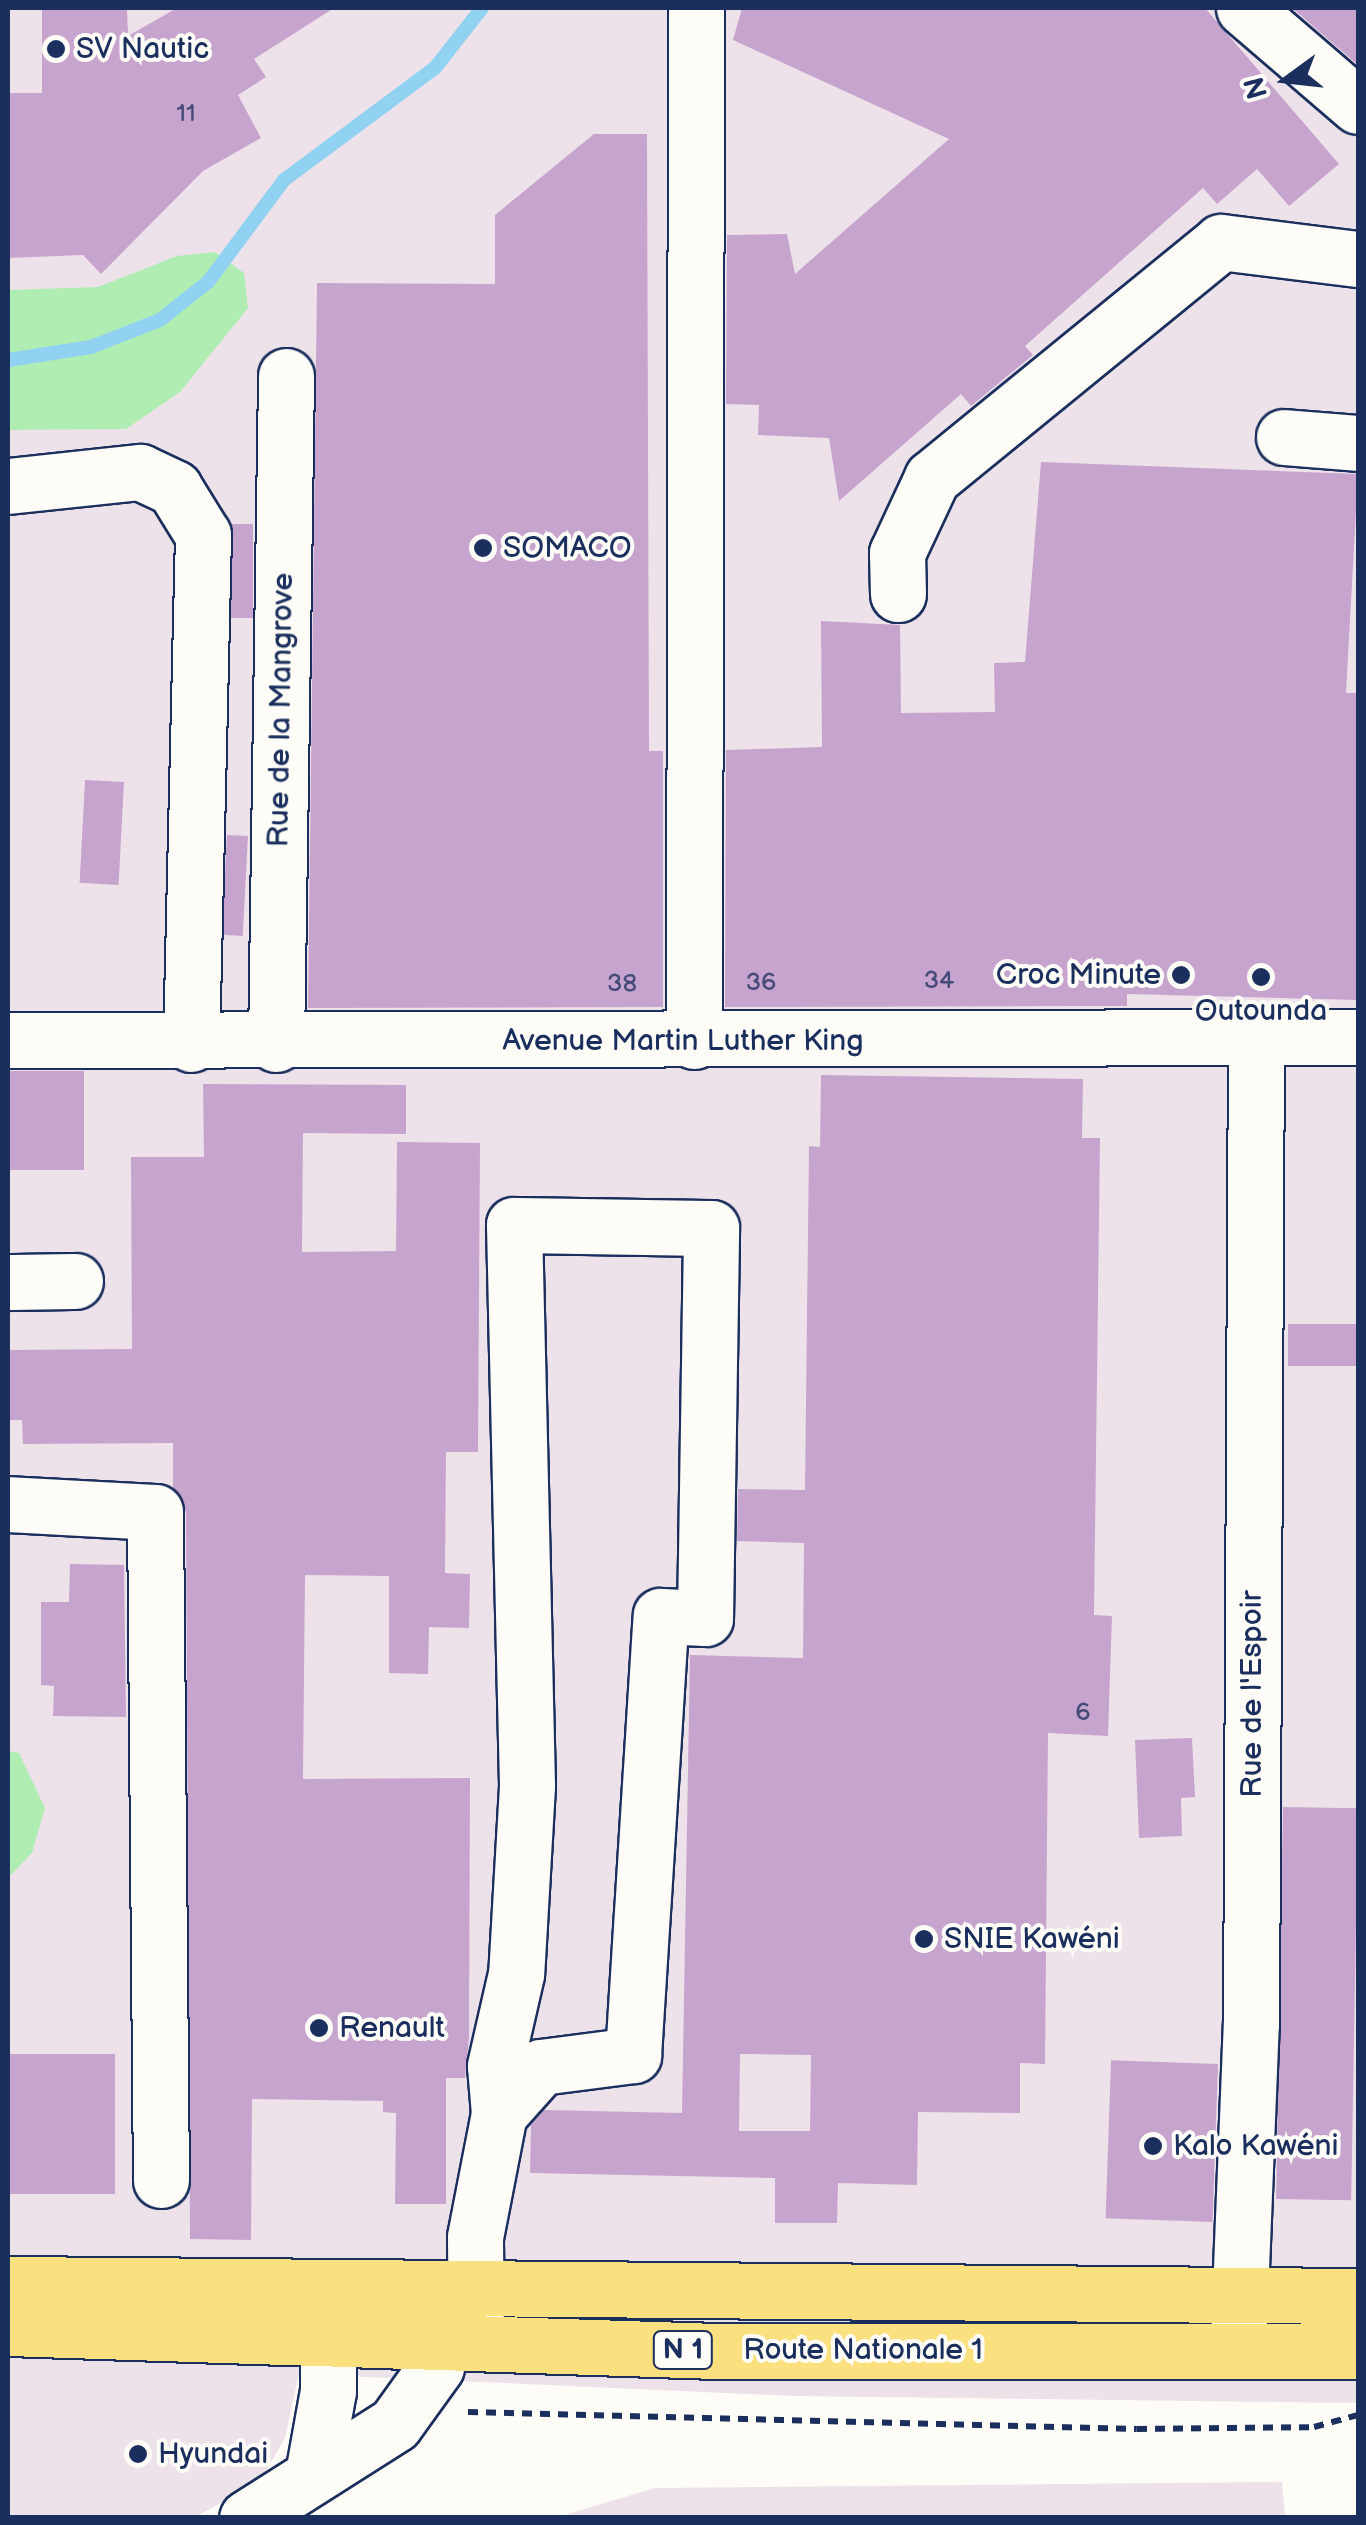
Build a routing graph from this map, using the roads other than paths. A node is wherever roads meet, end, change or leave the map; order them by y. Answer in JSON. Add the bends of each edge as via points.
{"nodes":[{"id":1,"x":696,"y":8,"type":"edge"},
{"id":2,"x":1244,"y":8,"type":"edge"},
{"id":3,"x":1358,"y":106,"type":"edge"},
{"id":4,"x":1358,"y":259,"type":"edge"},
{"id":5,"x":286,"y":376,"type":"dead end"},
{"id":6,"x":1284,"y":437,"type":"dead end"},
{"id":7,"x":1358,"y":443,"type":"edge"},
{"id":8,"x":8,"y":486,"type":"edge"},
{"id":9,"x":898,"y":594,"type":"dead end"},
{"id":10,"x":1256,"y":1036,"type":"junction"},
{"id":11,"x":1358,"y":1037,"type":"edge"},
{"id":12,"x":8,"y":1040,"type":"edge"},
{"id":13,"x":694,"y":1041,"type":"junction"},
{"id":14,"x":192,"y":1044,"type":"junction"},
{"id":15,"x":276,"y":1044,"type":"junction"},
{"id":16,"x":75,"y":1281,"type":"dead end"},
{"id":17,"x":8,"y":1282,"type":"edge"},
{"id":18,"x":8,"y":1504,"type":"edge"},
{"id":19,"x":499,"y":2114,"type":"junction"},
{"id":20,"x":161,"y":2180,"type":"dead end"},
{"id":21,"x":8,"y":2284,"type":"edge"},
{"id":22,"x":1240,"y":2295,"type":"junction"},
{"id":23,"x":1358,"y":2296,"type":"edge"},
{"id":24,"x":328,"y":2309,"type":"junction"},
{"id":25,"x":457,"y":2312,"type":"junction"},
{"id":26,"x":8,"y":2328,"type":"edge"},
{"id":27,"x":1358,"y":2351,"type":"edge"},
{"id":28,"x":1238,"y":2353,"type":"junction"},
{"id":29,"x":314,"y":2474,"type":"junction"},
{"id":30,"x":251,"y":2516,"type":"edge"}],
"edges":[{"from":1,"to":13,"type":"street"},
{"from":2,"to":3,"type":"street"},
{"from":4,"to":9,"type":"street","via":[[1221,242],[932,478],[897,553]]},
{"from":5,"to":15,"type":"street","name":"Rue de la Mangrove"},
{"from":6,"to":7,"type":"street"},
{"from":8,"to":14,"type":"street","via":[[140,472],[174,488],[203,535]]},
{"from":10,"to":11,"type":"street","name":"Avenue Martin Luther King"},
{"from":10,"to":13,"type":"street","name":"Avenue Martin Luther King"},
{"from":10,"to":22,"type":"street","name":"Rue de l'Espoir"},
{"from":12,"to":14,"type":"street","name":"Avenue Martin Luther King"},
{"from":13,"to":15,"type":"street","name":"Avenue Martin Luther King"},
{"from":14,"to":15,"type":"street","name":"Avenue Martin Luther King"},
{"from":16,"to":17,"type":"street"},
{"from":18,"to":20,"type":"street","via":[[156,1512]]},
{"from":19,"to":19,"type":"street","via":[[541,2067],[633,2054],[662,1616],[705,1618],[711,1228],[514,1225],[527,1786],[516,1974],[496,2066]]},
{"from":19,"to":25,"type":"street"},
{"from":21,"to":24,"type":"main road","name":"Route Nationale 1","number":"N 1"},
{"from":22,"to":23,"type":"main road","name":"Route Nationale 1","number":"N 1"},
{"from":22,"to":25,"type":"main road","name":"Route Nationale 1","number":"N 1"},
{"from":22,"to":28,"type":"street","name":"Rue de l'Espoir"},
{"from":24,"to":25,"type":"main road","name":"Route Nationale 1","number":"N 1"},
{"from":24,"to":26,"type":"main road","name":"Route Nationale 1","number":"N 1"},
{"from":24,"to":29,"type":"street"},
{"from":25,"to":28,"type":"main road","name":"Route Nationale 1","number":"N 1","via":[[715,2351]]},
{"from":25,"to":29,"type":"street","via":[[436,2367],[394,2424]]},
{"from":27,"to":28,"type":"main road","name":"Route Nationale 1","number":"N 1"},
{"from":29,"to":30,"type":"street"}]}
